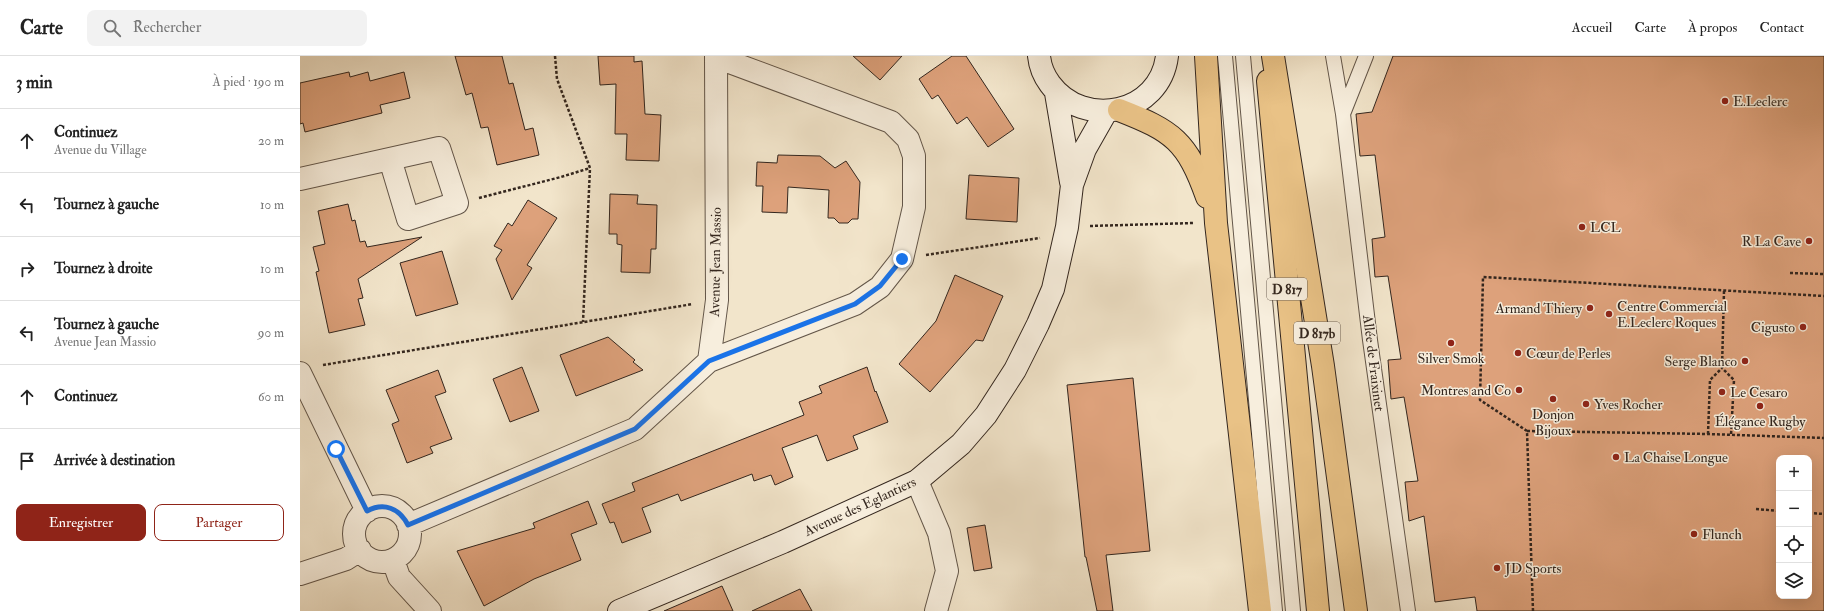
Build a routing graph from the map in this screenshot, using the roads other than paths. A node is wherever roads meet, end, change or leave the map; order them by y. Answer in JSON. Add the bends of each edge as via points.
{"nodes":[{"id":1,"x":716,"y":56,"type":"edge"},
{"id":2,"x":1039,"y":56,"type":"edge"},
{"id":3,"x":1167,"y":56,"type":"edge"},
{"id":4,"x":1206,"y":56,"type":"edge"},
{"id":5,"x":1225,"y":56,"type":"edge"},
{"id":6,"x":1243,"y":56,"type":"edge"},
{"id":7,"x":1266,"y":56,"type":"edge"},
{"id":8,"x":1273,"y":56,"type":"edge"},
{"id":9,"x":1333,"y":56,"type":"edge"},
{"id":10,"x":1366,"y":56,"type":"edge"},
{"id":11,"x":1056,"y":92,"type":"junction"},
{"id":12,"x":1112,"y":111,"type":"junction"},
{"id":13,"x":1342,"y":114,"type":"junction"},
{"id":14,"x":390,"y":159,"type":"junction"},
{"id":15,"x":300,"y":179,"type":"edge"},
{"id":16,"x":1072,"y":185,"type":"junction"},
{"id":17,"x":1216,"y":223,"type":"junction"},
{"id":18,"x":709,"y":361,"type":"junction"},
{"id":19,"x":308,"y":370,"type":"edge"},
{"id":20,"x":916,"y":481,"type":"junction"},
{"id":21,"x":367,"y":511,"type":"junction"},
{"id":22,"x":408,"y":525,"type":"junction"},
{"id":23,"x":360,"y":550,"type":"junction"},
{"id":24,"x":392,"y":560,"type":"junction"},
{"id":25,"x":300,"y":574,"type":"edge"},
{"id":26,"x":430,"y":611,"type":"edge"},
{"id":27,"x":619,"y":611,"type":"edge"},
{"id":28,"x":936,"y":611,"type":"edge"},
{"id":29,"x":1260,"y":611,"type":"edge"},
{"id":30,"x":1275,"y":611,"type":"edge"},
{"id":31,"x":1293,"y":611,"type":"edge"},
{"id":32,"x":1318,"y":611,"type":"edge"},
{"id":33,"x":1356,"y":611,"type":"edge"},
{"id":34,"x":1408,"y":611,"type":"edge"}],
"edges":[{"from":1,"to":18,"type":"street","name":"Avenue Jean Massio","via":[[717,300]]},
{"from":1,"to":18,"type":"street","via":[[891,122],[908,139],[914,156],[914,207],[902,259],[880,286],[855,304]]},
{"from":2,"to":11,"type":"street","via":[[1046,78]]},
{"from":3,"to":12,"type":"street","via":[[1161,76],[1150,91],[1136,103]]},
{"from":4,"to":17,"type":"main road"},
{"from":5,"to":30,"type":"lane"},
{"from":6,"to":31,"type":"lane"},
{"from":7,"to":32,"type":"main road","number":"D 817"},
{"from":8,"to":33,"type":"main road","number":"D 817b","via":[[1321,358]]},
{"from":9,"to":13,"type":"lane","name":"Allée de Fraixinet"},
{"from":10,"to":13,"type":"lane","name":"Allée de Fraixinet"},
{"from":11,"to":12,"type":"street","via":[[1082,109]]},
{"from":11,"to":16,"type":"street","name":"Avenue des Eglantiers"},
{"from":12,"to":16,"type":"street","name":"Avenue des Eglantiers","via":[[1084,149]]},
{"from":12,"to":17,"type":"main road","via":[[1148,122],[1167,132],[1183,148],[1197,169]]},
{"from":13,"to":34,"type":"lane","name":"Allée de Fraixinet"},
{"from":14,"to":14,"type":"street","via":[[408,219],[457,203],[439,148]]},
{"from":14,"to":15,"type":"street"},
{"from":16,"to":20,"type":"street","name":"Avenue des Eglantiers","via":[[1067,227],[1053,289],[1014,370],[986,415],[961,444]]},
{"from":17,"to":29,"type":"main road"},
{"from":18,"to":22,"type":"street","via":[[635,429]]},
{"from":19,"to":21,"type":"street"},
{"from":20,"to":27,"type":"street","name":"Avenue des Eglantiers","via":[[782,542]]},
{"from":20,"to":28,"type":"street","via":[[939,533],[947,571]]},
{"from":21,"to":22,"type":"street","via":[[384,506],[395,509]]},
{"from":21,"to":23,"type":"street","via":[[360,517],[354,529],[355,541]]},
{"from":22,"to":24,"type":"street","via":[[408,546],[402,555]]},
{"from":23,"to":24,"type":"street","via":[[371,560],[382,563]]},
{"from":23,"to":25,"type":"street","via":[[346,559]]},
{"from":24,"to":26,"type":"street","via":[[399,577]]}]}
